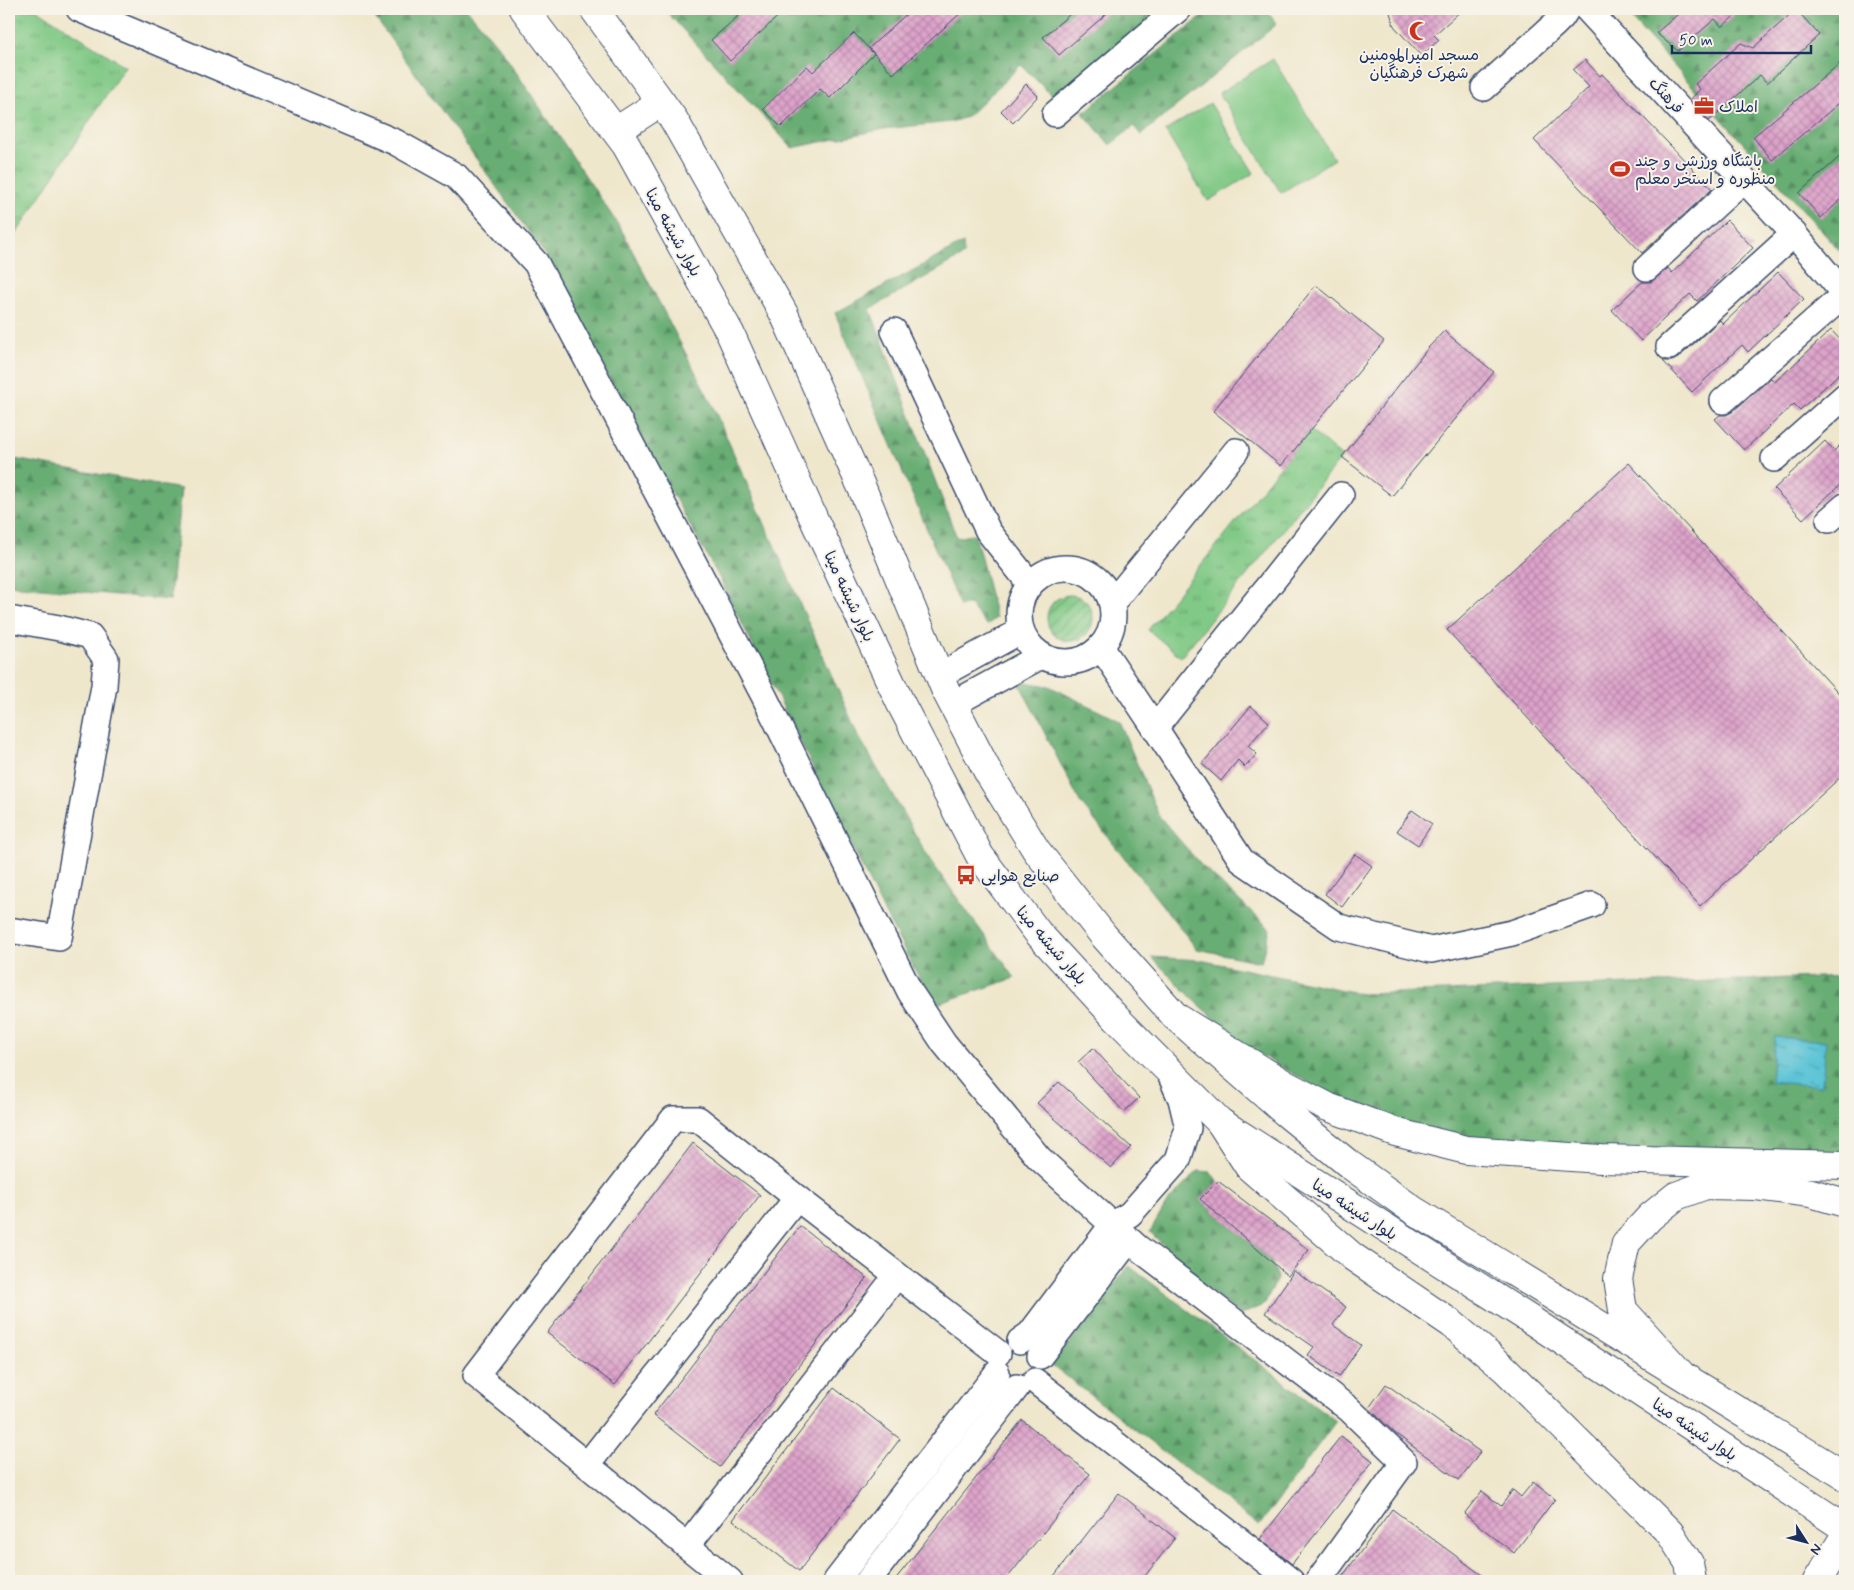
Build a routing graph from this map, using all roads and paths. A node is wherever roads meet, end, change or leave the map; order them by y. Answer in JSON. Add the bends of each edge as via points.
{"nodes":[{"id":1,"x":80,"y":9,"type":"edge"},
{"id":2,"x":524,"y":9,"type":"edge"},
{"id":3,"x":594,"y":9,"type":"edge"},
{"id":4,"x":1178,"y":9,"type":"edge"},
{"id":5,"x":1567,"y":9,"type":"edge"},
{"id":6,"x":1587,"y":9,"type":"edge"},
{"id":7,"x":1484,"y":88,"type":"dead end"},
{"id":8,"x":660,"y":102,"type":"junction"},
{"id":9,"x":1055,"y":114,"type":"dead end"},
{"id":10,"x":616,"y":131,"type":"junction"},
{"id":11,"x":1744,"y":179,"type":"junction"},
{"id":12,"x":1794,"y":234,"type":"junction"},
{"id":13,"x":1648,"y":268,"type":"dead end"},
{"id":14,"x":1845,"y":294,"type":"edge"},
{"id":15,"x":894,"y":331,"type":"dead end"},
{"id":16,"x":1669,"y":347,"type":"dead end"},
{"id":17,"x":1845,"y":396,"type":"edge"},
{"id":18,"x":1723,"y":401,"type":"dead end"},
{"id":19,"x":1236,"y":451,"type":"dead end"},
{"id":20,"x":1774,"y":459,"type":"dead end"},
{"id":21,"x":1341,"y":496,"type":"dead end"},
{"id":22,"x":1030,"y":584,"type":"junction"},
{"id":23,"x":1112,"y":603,"type":"junction"},
{"id":24,"x":9,"y":619,"type":"edge"},
{"id":25,"x":1021,"y":631,"type":"junction"},
{"id":26,"x":1101,"y":647,"type":"junction"},
{"id":27,"x":1041,"y":656,"type":"junction"},
{"id":28,"x":940,"y":675,"type":"junction"},
{"id":29,"x":953,"y":704,"type":"junction"},
{"id":30,"x":1155,"y":728,"type":"junction"},
{"id":31,"x":1592,"y":905,"type":"dead end"},
{"id":32,"x":9,"y":930,"type":"edge"},
{"id":33,"x":1176,"y":1017,"type":"junction"},
{"id":34,"x":1168,"y":1070,"type":"junction"},
{"id":35,"x":1220,"y":1122,"type":"junction"},
{"id":36,"x":1845,"y":1165,"type":"edge"},
{"id":37,"x":797,"y":1198,"type":"junction"},
{"id":38,"x":1845,"y":1203,"type":"edge"},
{"id":39,"x":1121,"y":1232,"type":"junction"},
{"id":40,"x":896,"y":1275,"type":"junction"},
{"id":41,"x":1020,"y":1341,"type":"junction"},
{"id":42,"x":1040,"y":1356,"type":"junction"},
{"id":43,"x":998,"y":1363,"type":"junction"},
{"id":44,"x":1680,"y":1373,"type":"junction"},
{"id":45,"x":1026,"y":1384,"type":"junction"},
{"id":46,"x":587,"y":1465,"type":"junction"},
{"id":47,"x":1845,"y":1476,"type":"edge"},
{"id":48,"x":1845,"y":1528,"type":"edge"},
{"id":49,"x":1845,"y":1536,"type":"edge"},
{"id":50,"x":687,"y":1546,"type":"junction"},
{"id":51,"x":730,"y":1581,"type":"edge"},
{"id":52,"x":836,"y":1581,"type":"edge"},
{"id":53,"x":868,"y":1581,"type":"edge"},
{"id":54,"x":1291,"y":1581,"type":"edge"},
{"id":55,"x":1318,"y":1581,"type":"edge"},
{"id":56,"x":1692,"y":1581,"type":"edge"},
{"id":57,"x":1817,"y":1581,"type":"edge"}],
"edges":[{"from":1,"to":39,"type":"street","via":[[404,146],[456,176],[536,263],[764,696],[910,992],[944,1043],[1038,1158]]},
{"from":2,"to":10,"type":"main road","name":"بلوار شیشه مینا"},
{"from":3,"to":8,"type":"main road","name":"بلوار شیشه مینا"},
{"from":4,"to":9,"type":"street"},
{"from":5,"to":7,"type":"street"},
{"from":6,"to":11,"type":"street","name":"فرهنگ"},
{"from":8,"to":10,"type":"main road"},
{"from":8,"to":28,"type":"main road","name":"بلوار شیشه مینا","via":[[674,120],[784,314],[862,488]]},
{"from":10,"to":34,"type":"main road","name":"بلوار شیشه مینا","via":[[730,333],[897,696],[980,856],[1038,933]]},
{"from":11,"to":12,"type":"street","name":"فرهنگ"},
{"from":11,"to":13,"type":"street"},
{"from":12,"to":14,"type":"street","name":"فرهنگ"},
{"from":12,"to":16,"type":"street"},
{"from":14,"to":18,"type":"street"},
{"from":15,"to":22,"type":"street","via":[[988,531]]},
{"from":17,"to":20,"type":"street"},
{"from":19,"to":23,"type":"street"},
{"from":21,"to":30,"type":"street"},
{"from":22,"to":23,"type":"street","via":[[1043,573],[1056,568],[1085,571],[1097,578]]},
{"from":22,"to":25,"type":"street","via":[[1021,598],[1018,614]]},
{"from":23,"to":26,"type":"street","via":[[1114,617],[1110,633]]},
{"from":24,"to":32,"type":"street","via":[[90,636],[106,659],[104,686],[59,938]]},
{"from":25,"to":27,"type":"street","via":[[1028,645]]},
{"from":25,"to":28,"type":"street"},
{"from":26,"to":27,"type":"street","via":[[1088,657],[1073,662],[1056,662]]},
{"from":26,"to":30,"type":"street"},
{"from":27,"to":29,"type":"street"},
{"from":28,"to":29,"type":"main road","name":"بلوار شیشه مینا"},
{"from":29,"to":33,"type":"main road","name":"بلوار شیشه مینا","via":[[988,772],[1036,850],[1104,936]]},
{"from":30,"to":31,"type":"street","via":[[1242,861],[1339,927],[1431,950],[1512,933]]},
{"from":33,"to":36,"type":"main road","via":[[1328,1107],[1395,1132],[1466,1150],[1601,1159]]},
{"from":33,"to":44,"type":"main road","name":"بلوار شیشه مینا","via":[[1286,1114],[1413,1210]]},
{"from":34,"to":35,"type":"main road","name":"بلوار شیشه مینا"},
{"from":34,"to":39,"type":"street","via":[[1188,1128],[1178,1160],[1130,1214]]},
{"from":35,"to":48,"type":"main road","name":"بلوار شیشه مینا","via":[[1534,1322]]},
{"from":35,"to":56,"type":"main road","via":[[1249,1167],[1345,1251],[1452,1324],[1505,1369],[1670,1533],[1689,1563]]},
{"from":37,"to":40,"type":"street"},
{"from":37,"to":46,"type":"street"},
{"from":37,"to":46,"type":"street","via":[[698,1119],[673,1119],[476,1375]]},
{"from":38,"to":44,"type":"main road","via":[[1793,1190],[1706,1186],[1676,1196],[1650,1217],[1626,1243],[1618,1279],[1624,1310]]},
{"from":39,"to":41,"type":"street","via":[[1030,1334]]},
{"from":39,"to":42,"type":"street"},
{"from":39,"to":55,"type":"street","via":[[1349,1409],[1404,1462]]},
{"from":40,"to":43,"type":"street"},
{"from":40,"to":50,"type":"street"},
{"from":41,"to":42,"type":"street","via":[[1032,1346]]},
{"from":41,"to":43,"type":"street","via":[[1008,1344]]},
{"from":42,"to":45,"type":"street","via":[[1042,1369]]},
{"from":43,"to":45,"type":"street","via":[[1005,1383]]},
{"from":43,"to":52,"type":"street"},
{"from":44,"to":47,"type":"main road","name":"بلوار شیشه مینا"},
{"from":45,"to":53,"type":"street"},
{"from":45,"to":54,"type":"street"},
{"from":46,"to":50,"type":"street"},
{"from":49,"to":57,"type":"main road"},
{"from":50,"to":51,"type":"street"}]}
